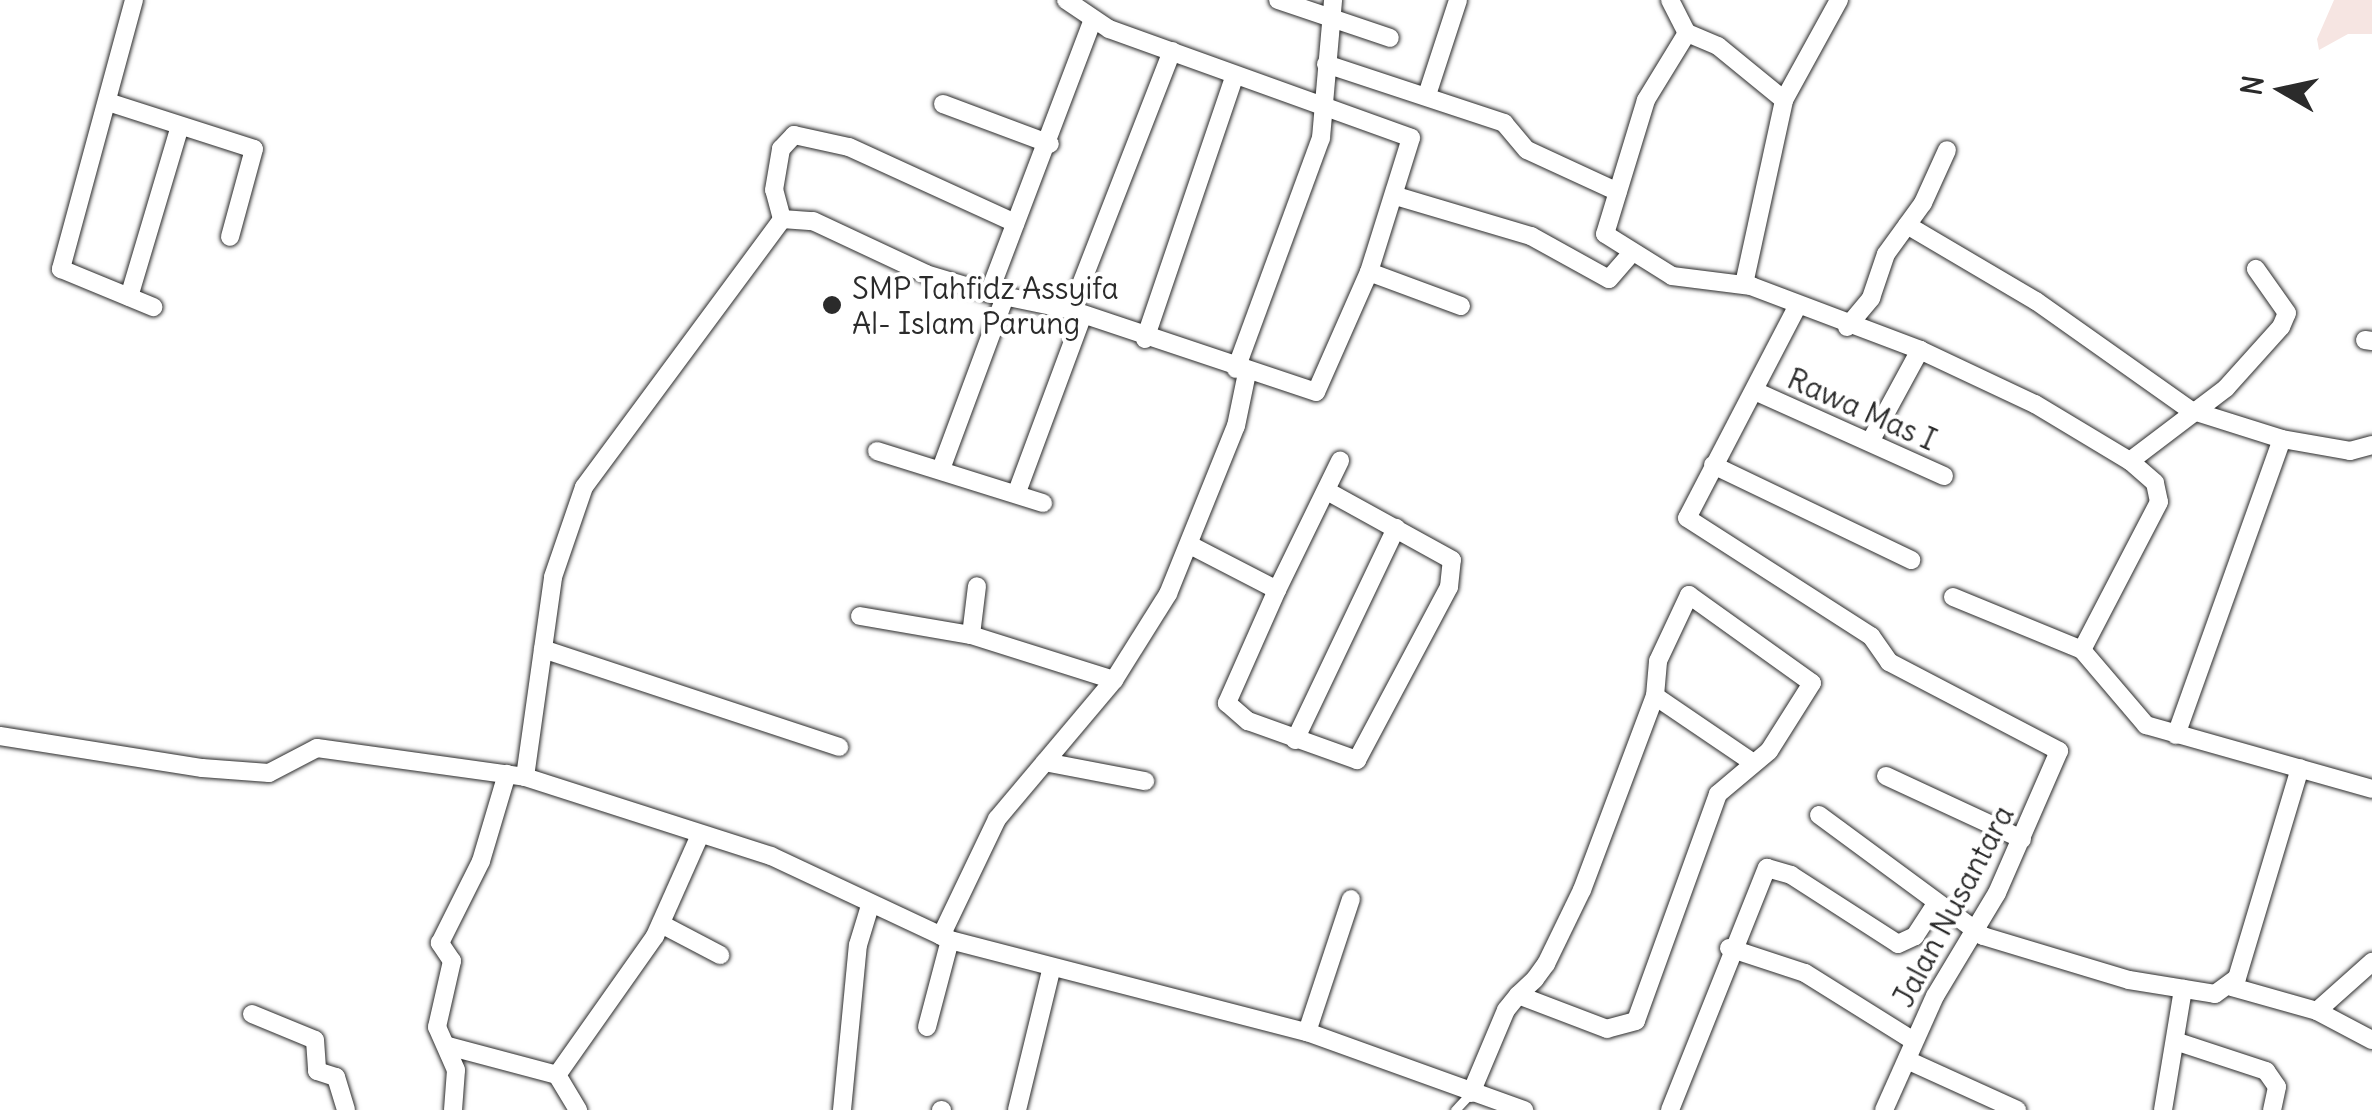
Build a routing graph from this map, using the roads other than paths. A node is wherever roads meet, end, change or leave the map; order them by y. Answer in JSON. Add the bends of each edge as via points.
{"nodes":[{"id":1,"x":134,"y":0,"type":"edge"},
{"id":2,"x":1066,"y":0,"type":"edge"},
{"id":3,"x":1278,"y":0,"type":"edge"},
{"id":4,"x":1458,"y":0,"type":"edge"},
{"id":5,"x":1670,"y":0,"type":"edge"},
{"id":6,"x":1839,"y":0,"type":"edge"},
{"id":7,"x":1329,"y":8,"type":"edge"},
{"id":8,"x":1092,"y":22,"type":"junction"},
{"id":9,"x":1687,"y":33,"type":"junction"},
{"id":10,"x":1390,"y":38,"type":"dead end"},
{"id":11,"x":1172,"y":51,"type":"junction"},
{"id":12,"x":1326,"y":64,"type":"junction"},
{"id":13,"x":1234,"y":78,"type":"junction"},
{"id":14,"x":1427,"y":95,"type":"junction"},
{"id":15,"x":1784,"y":100,"type":"junction"},
{"id":16,"x":111,"y":104,"type":"junction"},
{"id":17,"x":943,"y":104,"type":"dead end"},
{"id":18,"x":1326,"y":110,"type":"junction"},
{"id":19,"x":180,"y":126,"type":"junction"},
{"id":20,"x":1050,"y":144,"type":"junction"},
{"id":21,"x":1947,"y":150,"type":"dead end"},
{"id":22,"x":1618,"y":192,"type":"junction"},
{"id":23,"x":1396,"y":196,"type":"junction"},
{"id":24,"x":782,"y":219,"type":"junction"},
{"id":25,"x":1015,"y":222,"type":"junction"},
{"id":26,"x":1907,"y":225,"type":"junction"},
{"id":27,"x":230,"y":238,"type":"dead end"},
{"id":28,"x":1630,"y":256,"type":"junction"},
{"id":29,"x":2256,"y":269,"type":"dead end"},
{"id":30,"x":1369,"y":272,"type":"junction"},
{"id":31,"x":1744,"y":284,"type":"junction"},
{"id":32,"x":997,"y":294,"type":"junction"},
{"id":33,"x":129,"y":298,"type":"junction"},
{"id":34,"x":1798,"y":305,"type":"junction"},
{"id":35,"x":1460,"y":306,"type":"dead end"},
{"id":36,"x":153,"y":307,"type":"dead end"},
{"id":37,"x":1077,"y":312,"type":"junction"},
{"id":38,"x":1847,"y":327,"type":"junction"},
{"id":39,"x":1144,"y":339,"type":"junction"},
{"id":40,"x":1920,"y":350,"type":"junction"},
{"id":41,"x":1242,"y":371,"type":"junction"},
{"id":42,"x":1757,"y":392,"type":"junction"},
{"id":43,"x":2190,"y":410,"type":"junction"},
{"id":44,"x":2282,"y":438,"type":"junction"},
{"id":45,"x":1870,"y":442,"type":"junction"},
{"id":46,"x":2372,"y":445,"type":"edge"},
{"id":47,"x":877,"y":451,"type":"dead end"},
{"id":48,"x":1340,"y":461,"type":"dead end"},
{"id":49,"x":2130,"y":462,"type":"junction"},
{"id":50,"x":1713,"y":465,"type":"junction"},
{"id":51,"x":942,"y":469,"type":"junction"},
{"id":52,"x":1944,"y":476,"type":"dead end"},
{"id":53,"x":1326,"y":491,"type":"junction"},
{"id":54,"x":1017,"y":492,"type":"junction"},
{"id":55,"x":1043,"y":503,"type":"dead end"},
{"id":56,"x":1396,"y":528,"type":"junction"},
{"id":57,"x":1190,"y":545,"type":"junction"},
{"id":58,"x":1910,"y":560,"type":"dead end"},
{"id":59,"x":977,"y":586,"type":"dead end"},
{"id":60,"x":1277,"y":590,"type":"junction"},
{"id":61,"x":1953,"y":597,"type":"dead end"},
{"id":62,"x":860,"y":616,"type":"dead end"},
{"id":63,"x":971,"y":635,"type":"junction"},
{"id":64,"x":543,"y":649,"type":"junction"},
{"id":65,"x":2082,"y":650,"type":"junction"},
{"id":66,"x":1114,"y":680,"type":"junction"},
{"id":67,"x":1655,"y":696,"type":"junction"},
{"id":68,"x":2176,"y":735,"type":"junction"},
{"id":69,"x":0,"y":736,"type":"edge"},
{"id":70,"x":1295,"y":740,"type":"junction"},
{"id":71,"x":839,"y":747,"type":"dead end"},
{"id":72,"x":1045,"y":762,"type":"junction"},
{"id":73,"x":1752,"y":762,"type":"junction"},
{"id":74,"x":2300,"y":768,"type":"junction"},
{"id":75,"x":516,"y":776,"type":"junction"},
{"id":76,"x":1886,"y":776,"type":"dead end"},
{"id":77,"x":1145,"y":782,"type":"dead end"},
{"id":78,"x":2372,"y":789,"type":"edge"},
{"id":79,"x":1819,"y":815,"type":"dead end"},
{"id":80,"x":700,"y":835,"type":"junction"},
{"id":81,"x":2022,"y":840,"type":"junction"},
{"id":82,"x":1351,"y":900,"type":"dead end"},
{"id":83,"x":1934,"y":907,"type":"junction"},
{"id":84,"x":869,"y":909,"type":"junction"},
{"id":85,"x":661,"y":924,"type":"junction"},
{"id":86,"x":1973,"y":932,"type":"junction"},
{"id":87,"x":945,"y":938,"type":"junction"},
{"id":88,"x":1729,"y":948,"type":"junction"},
{"id":89,"x":720,"y":955,"type":"dead end"},
{"id":90,"x":2372,"y":962,"type":"edge"},
{"id":91,"x":1051,"y":970,"type":"junction"},
{"id":92,"x":2232,"y":987,"type":"junction"},
{"id":93,"x":2183,"y":989,"type":"junction"},
{"id":94,"x":1518,"y":995,"type":"junction"},
{"id":95,"x":2317,"y":1011,"type":"junction"},
{"id":96,"x":252,"y":1014,"type":"dead end"},
{"id":97,"x":926,"y":1027,"type":"dead end"},
{"id":98,"x":1308,"y":1032,"type":"junction"},
{"id":99,"x":1914,"y":1040,"type":"junction"},
{"id":100,"x":2372,"y":1040,"type":"edge"},
{"id":101,"x":2175,"y":1041,"type":"junction"},
{"id":102,"x":448,"y":1046,"type":"junction"},
{"id":103,"x":1907,"y":1060,"type":"junction"},
{"id":104,"x":557,"y":1075,"type":"junction"},
{"id":105,"x":1471,"y":1093,"type":"junction"},
{"id":106,"x":346,"y":1110,"type":"edge"},
{"id":107,"x":454,"y":1110,"type":"edge"},
{"id":108,"x":578,"y":1110,"type":"edge"},
{"id":109,"x":842,"y":1110,"type":"edge"},
{"id":110,"x":1016,"y":1110,"type":"edge"},
{"id":111,"x":1456,"y":1110,"type":"edge"},
{"id":112,"x":1524,"y":1110,"type":"edge"},
{"id":113,"x":1670,"y":1110,"type":"edge"},
{"id":114,"x":1884,"y":1110,"type":"edge"},
{"id":115,"x":2016,"y":1110,"type":"edge"},
{"id":116,"x":2163,"y":1110,"type":"edge"},
{"id":117,"x":2272,"y":1110,"type":"edge"}],
"edges":[{"from":1,"to":16,"type":"street"},
{"from":2,"to":8,"type":"street"},
{"from":3,"to":7,"type":"street"},
{"from":4,"to":14,"type":"street"},
{"from":5,"to":9,"type":"street"},
{"from":6,"to":15,"type":"street"},
{"from":7,"to":10,"type":"street"},
{"from":7,"to":12,"type":"street"},
{"from":8,"to":11,"type":"street"},
{"from":8,"to":20,"type":"street"},
{"from":9,"to":15,"type":"street","via":[[1718,46]]},
{"from":9,"to":22,"type":"street","via":[[1646,100]]},
{"from":11,"to":13,"type":"street"},
{"from":11,"to":37,"type":"street"},
{"from":12,"to":14,"type":"street"},
{"from":12,"to":18,"type":"street"},
{"from":13,"to":18,"type":"street"},
{"from":13,"to":39,"type":"street"},
{"from":14,"to":22,"type":"street","via":[[1516,129],[1527,150]]},
{"from":15,"to":31,"type":"street"},
{"from":16,"to":19,"type":"street"},
{"from":16,"to":33,"type":"street","via":[[60,270]]},
{"from":17,"to":20,"type":"street"},
{"from":18,"to":23,"type":"street","via":[[1411,138]]},
{"from":18,"to":41,"type":"street","via":[[1310,181]]},
{"from":19,"to":27,"type":"street","via":[[255,151]]},
{"from":19,"to":33,"type":"street"},
{"from":20,"to":25,"type":"street"},
{"from":21,"to":26,"type":"street"},
{"from":22,"to":28,"type":"street","via":[[1605,234]]},
{"from":23,"to":28,"type":"street","via":[[1530,236],[1609,279]]},
{"from":23,"to":30,"type":"street"},
{"from":24,"to":25,"type":"street","via":[[774,190],[781,149],[794,135],[849,147]]},
{"from":24,"to":32,"type":"street","via":[[813,221],[926,274]]},
{"from":24,"to":64,"type":"street","via":[[584,487],[553,577]]},
{"from":25,"to":32,"type":"street"},
{"from":26,"to":38,"type":"street"},
{"from":26,"to":43,"type":"street","via":[[2036,301]]},
{"from":28,"to":31,"type":"street","via":[[1672,276]]},
{"from":29,"to":43,"type":"street","via":[[2284,320],[2226,388]]},
{"from":30,"to":35,"type":"street"},
{"from":30,"to":41,"type":"street","via":[[1316,392]]},
{"from":31,"to":34,"type":"street"},
{"from":32,"to":37,"type":"street"},
{"from":32,"to":51,"type":"street"},
{"from":33,"to":36,"type":"street"},
{"from":34,"to":38,"type":"street"},
{"from":34,"to":42,"type":"street","name":"Jalan Nusantara"},
{"from":37,"to":39,"type":"street"},
{"from":37,"to":54,"type":"street"},
{"from":38,"to":40,"type":"street"},
{"from":39,"to":41,"type":"street"},
{"from":40,"to":45,"type":"street"},
{"from":40,"to":49,"type":"street","via":[[2035,404]]},
{"from":41,"to":57,"type":"street"},
{"from":42,"to":45,"type":"street","name":"Rawa Mas I"},
{"from":42,"to":50,"type":"street","name":"Jalan Nusantara"},
{"from":43,"to":44,"type":"street"},
{"from":43,"to":49,"type":"street"},
{"from":44,"to":46,"type":"street","via":[[2350,452]]},
{"from":44,"to":68,"type":"street"},
{"from":45,"to":52,"type":"street","name":"Rawa Mas I"},
{"from":47,"to":51,"type":"street"},
{"from":48,"to":53,"type":"street"},
{"from":49,"to":65,"type":"street","via":[[2155,484],[2159,502]]},
{"from":50,"to":58,"type":"street"},
{"from":50,"to":81,"type":"street","name":"Jalan Nusantara","via":[[1686,518],[1872,636],[1889,662],[2055,744],[2058,760]]},
{"from":51,"to":54,"type":"street"},
{"from":53,"to":56,"type":"street"},
{"from":53,"to":60,"type":"street"},
{"from":54,"to":55,"type":"street"},
{"from":56,"to":70,"type":"street"},
{"from":56,"to":70,"type":"street","via":[[1445,551],[1449,587],[1368,752],[1347,761]]},
{"from":57,"to":60,"type":"street"},
{"from":57,"to":66,"type":"street"},
{"from":59,"to":63,"type":"street"},
{"from":60,"to":70,"type":"street","via":[[1227,703],[1235,714]]},
{"from":61,"to":65,"type":"street"},
{"from":62,"to":63,"type":"street"},
{"from":63,"to":66,"type":"street"},
{"from":64,"to":71,"type":"street"},
{"from":64,"to":75,"type":"street"},
{"from":65,"to":68,"type":"street","via":[[2134,718]]},
{"from":66,"to":72,"type":"street"},
{"from":67,"to":73,"type":"street"},
{"from":67,"to":73,"type":"street","via":[[1658,661],[1689,595],[1812,683],[1786,728]]},
{"from":67,"to":94,"type":"street","via":[[1559,942]]},
{"from":68,"to":74,"type":"street"},
{"from":69,"to":75,"type":"street","via":[[222,770],[272,772],[316,748]]},
{"from":72,"to":77,"type":"street"},
{"from":72,"to":87,"type":"street","via":[[997,819]]},
{"from":73,"to":94,"type":"street","via":[[1718,794],[1636,1021],[1607,1029]]},
{"from":74,"to":78,"type":"street"},
{"from":74,"to":92,"type":"street"},
{"from":75,"to":80,"type":"street"},
{"from":75,"to":102,"type":"street","via":[[440,942],[452,961],[437,1027]]},
{"from":76,"to":81,"type":"street"},
{"from":79,"to":83,"type":"street"},
{"from":80,"to":84,"type":"street","via":[[796,866]]},
{"from":80,"to":85,"type":"street"},
{"from":81,"to":86,"type":"street","name":"Jalan Nusantara"},
{"from":82,"to":98,"type":"street"},
{"from":83,"to":86,"type":"street"},
{"from":83,"to":88,"type":"street","via":[[1915,936],[1898,944],[1770,867]]},
{"from":84,"to":87,"type":"street"},
{"from":84,"to":109,"type":"street","via":[[858,945]]},
{"from":85,"to":89,"type":"street"},
{"from":85,"to":104,"type":"street"},
{"from":86,"to":93,"type":"street"},
{"from":86,"to":99,"type":"street","name":"Jalan Nusantara"},
{"from":87,"to":91,"type":"street"},
{"from":87,"to":97,"type":"street"},
{"from":88,"to":99,"type":"street","via":[[1805,973]]},
{"from":88,"to":113,"type":"street"},
{"from":90,"to":95,"type":"street"},
{"from":91,"to":98,"type":"street"},
{"from":91,"to":110,"type":"street"},
{"from":92,"to":93,"type":"street","via":[[2214,994]]},
{"from":92,"to":95,"type":"street"},
{"from":93,"to":101,"type":"street"},
{"from":94,"to":105,"type":"street"},
{"from":95,"to":100,"type":"street"},
{"from":96,"to":106,"type":"street","via":[[315,1040],[316,1070],[336,1076]]},
{"from":98,"to":105,"type":"street"},
{"from":99,"to":103,"type":"street","name":"Jalan Nusantara"},
{"from":101,"to":116,"type":"street"},
{"from":101,"to":117,"type":"street","via":[[2266,1072],[2277,1087]]},
{"from":102,"to":104,"type":"street","via":[[539,1064]]},
{"from":102,"to":107,"type":"street","via":[[456,1070]]},
{"from":103,"to":114,"type":"street","name":"Jalan Nusantara"},
{"from":103,"to":115,"type":"street"},
{"from":104,"to":108,"type":"street"},
{"from":105,"to":111,"type":"lane"},
{"from":105,"to":112,"type":"street"}]}
